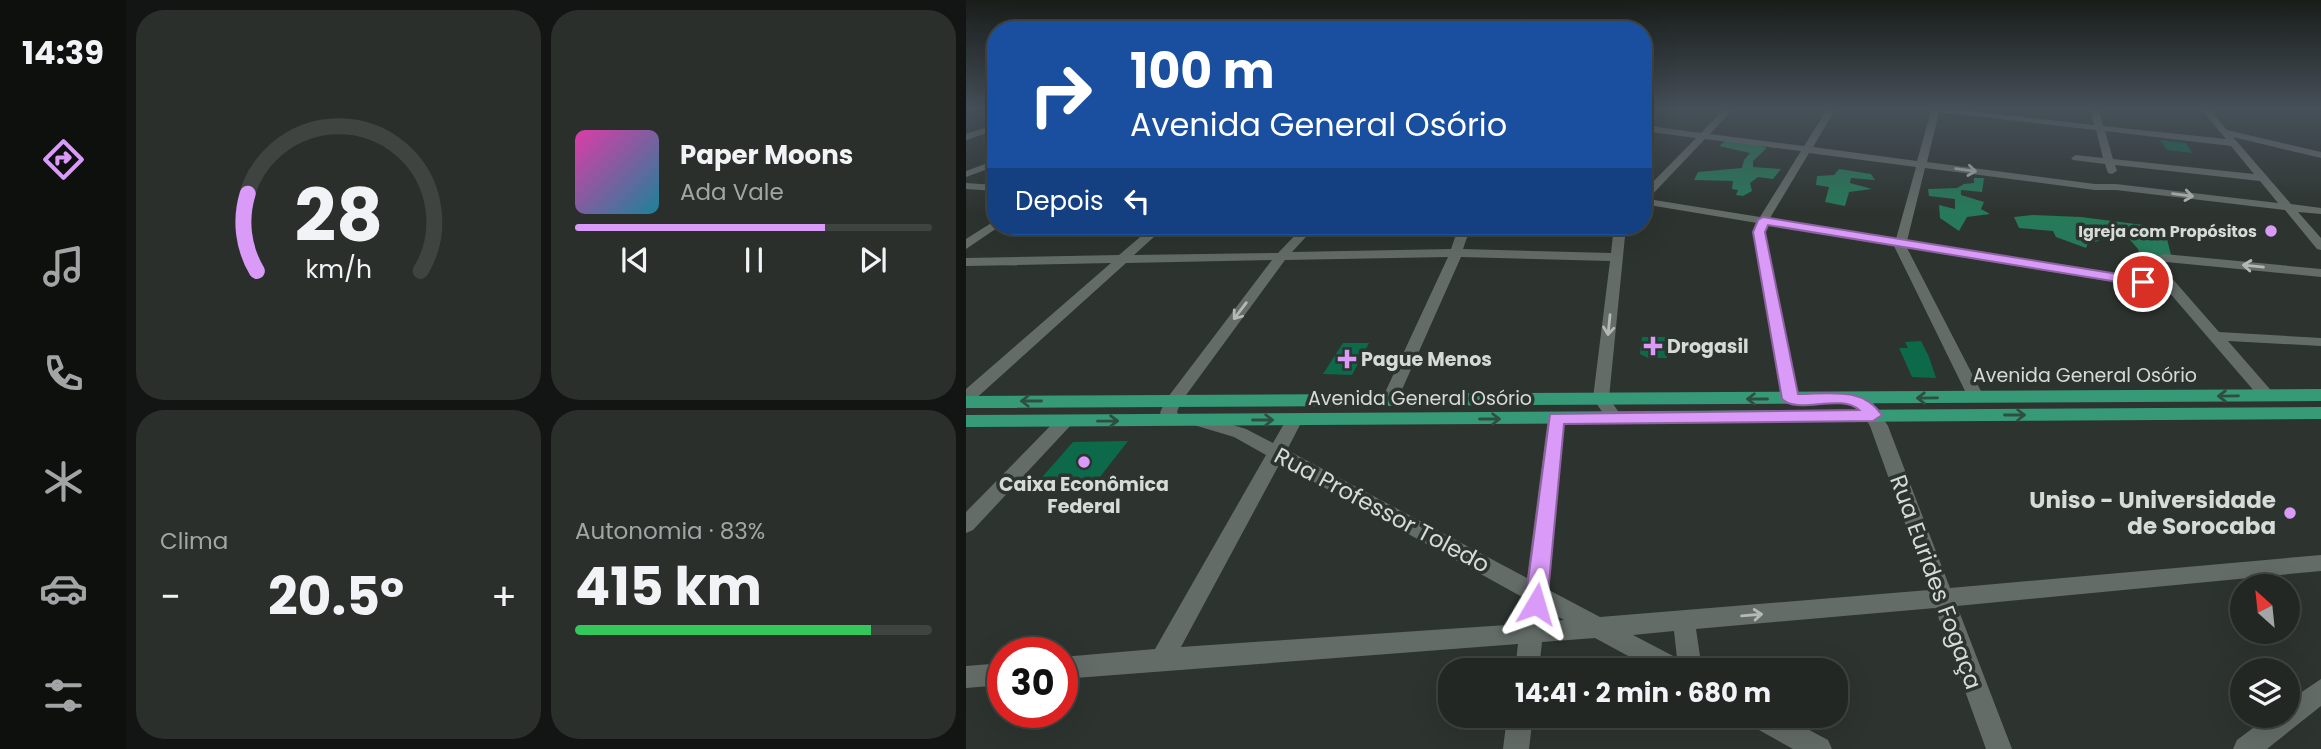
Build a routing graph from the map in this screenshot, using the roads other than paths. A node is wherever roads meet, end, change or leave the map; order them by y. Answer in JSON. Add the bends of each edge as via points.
{"nodes":[{"id":1,"x":1697,"y":143,"type":"edge"},
{"id":2,"x":1759,"y":143,"type":"edge"},
{"id":3,"x":1811,"y":143,"type":"edge"},
{"id":4,"x":1927,"y":143,"type":"edge"},
{"id":5,"x":2105,"y":143,"type":"edge"},
{"id":6,"x":2233,"y":143,"type":"edge"},
{"id":7,"x":2271,"y":143,"type":"edge"},
{"id":8,"x":1807,"y":149,"type":"junction"},
{"id":9,"x":2321,"y":155,"type":"edge"},
{"id":10,"x":2076,"y":158,"type":"dead end"},
{"id":11,"x":2109,"y":162,"type":"junction"},
{"id":12,"x":1921,"y":164,"type":"junction"},
{"id":13,"x":987,"y":166,"type":"edge"},
{"id":14,"x":966,"y":174,"type":"edge"},
{"id":15,"x":2264,"y":178,"type":"junction"},
{"id":16,"x":966,"y":186,"type":"edge"},
{"id":17,"x":987,"y":187,"type":"edge"},
{"id":18,"x":2116,"y":187,"type":"junction"},
{"id":19,"x":1652,"y":190,"type":"edge"},
{"id":20,"x":1652,"y":201,"type":"edge"},
{"id":21,"x":2289,"y":207,"type":"junction"},
{"id":22,"x":2321,"y":211,"type":"edge"},
{"id":23,"x":1763,"y":220,"type":"junction"},
{"id":24,"x":987,"y":230,"type":"edge"},
{"id":25,"x":1150,"y":235,"type":"edge"},
{"id":26,"x":1302,"y":235,"type":"edge"},
{"id":27,"x":1462,"y":235,"type":"edge"},
{"id":28,"x":1618,"y":235,"type":"edge"},
{"id":29,"x":1899,"y":242,"type":"junction"},
{"id":30,"x":966,"y":245,"type":"edge"},
{"id":31,"x":2321,"y":246,"type":"edge"},
{"id":32,"x":1456,"y":253,"type":"junction"},
{"id":33,"x":1281,"y":257,"type":"junction"},
{"id":34,"x":1616,"y":257,"type":"junction"},
{"id":35,"x":1122,"y":260,"type":"junction"},
{"id":36,"x":2161,"y":261,"type":"junction"},
{"id":37,"x":966,"y":262,"type":"edge"},
{"id":38,"x":2321,"y":273,"type":"edge"},
{"id":39,"x":2126,"y":278,"type":"junction"},
{"id":40,"x":2169,"y":286,"type":"junction"},
{"id":41,"x":2215,"y":337,"type":"junction"},
{"id":42,"x":2321,"y":342,"type":"edge"},
{"id":43,"x":2267,"y":395,"type":"junction"},
{"id":44,"x":2321,"y":395,"type":"edge"},
{"id":45,"x":1976,"y":397,"type":"junction"},
{"id":46,"x":1601,"y":398,"type":"junction"},
{"id":47,"x":1850,"y":398,"type":"junction"},
{"id":48,"x":1791,"y":399,"type":"junction"},
{"id":49,"x":966,"y":400,"type":"edge"},
{"id":50,"x":1390,"y":400,"type":"junction"},
{"id":51,"x":1173,"y":410,"type":"junction"},
{"id":52,"x":2321,"y":413,"type":"edge"},
{"id":53,"x":1873,"y":415,"type":"junction"},
{"id":54,"x":1556,"y":418,"type":"junction"},
{"id":55,"x":1614,"y":418,"type":"junction"},
{"id":56,"x":1295,"y":419,"type":"junction"},
{"id":57,"x":1194,"y":420,"type":"junction"},
{"id":58,"x":966,"y":421,"type":"edge"},
{"id":59,"x":1065,"y":421,"type":"junction"},
{"id":60,"x":1276,"y":454,"type":"junction"},
{"id":61,"x":966,"y":525,"type":"edge"},
{"id":62,"x":2321,"y":563,"type":"edge"},
{"id":63,"x":1538,"y":593,"type":"junction"},
{"id":64,"x":1943,"y":600,"type":"junction"},
{"id":65,"x":1684,"y":621,"type":"junction"},
{"id":66,"x":1595,"y":627,"type":"junction"},
{"id":67,"x":1532,"y":633,"type":"junction"},
{"id":68,"x":1163,"y":657,"type":"junction"},
{"id":69,"x":1529,"y":658,"type":"edge"},
{"id":70,"x":1653,"y":658,"type":"edge"},
{"id":71,"x":1689,"y":658,"type":"edge"},
{"id":72,"x":1078,"y":666,"type":"edge"},
{"id":73,"x":987,"y":675,"type":"edge"},
{"id":74,"x":966,"y":677,"type":"edge"},
{"id":75,"x":2321,"y":691,"type":"edge"},
{"id":76,"x":1519,"y":728,"type":"edge"},
{"id":77,"x":1781,"y":728,"type":"edge"},
{"id":78,"x":1993,"y":742,"type":"edge"},
{"id":79,"x":1516,"y":749,"type":"edge"},
{"id":80,"x":1819,"y":749,"type":"edge"},
{"id":81,"x":2246,"y":749,"type":"edge"}],
"edges":[{"from":1,"to":19,"type":"street"},
{"from":2,"to":8,"type":"street"},
{"from":3,"to":8,"type":"street"},
{"from":4,"to":12,"type":"street"},
{"from":5,"to":11,"type":"street"},
{"from":6,"to":15,"type":"street"},
{"from":7,"to":9,"type":"street"},
{"from":8,"to":12,"type":"street"},
{"from":8,"to":23,"type":"street"},
{"from":10,"to":11,"type":"street"},
{"from":11,"to":15,"type":"street"},
{"from":11,"to":18,"type":"street"},
{"from":12,"to":18,"type":"street","one_way":true},
{"from":12,"to":29,"type":"street"},
{"from":13,"to":14,"type":"street"},
{"from":15,"to":21,"type":"street"},
{"from":16,"to":17,"type":"street"},
{"from":18,"to":21,"type":"street","one_way":true},
{"from":20,"to":23,"type":"street"},
{"from":21,"to":22,"type":"street"},
{"from":21,"to":31,"type":"street"},
{"from":23,"to":29,"type":"street"},
{"from":23,"to":48,"type":"street","via":[[1759,232]]},
{"from":24,"to":30,"type":"street"},
{"from":25,"to":35,"type":"street"},
{"from":26,"to":33,"type":"street"},
{"from":27,"to":32,"type":"street"},
{"from":28,"to":34,"type":"street"},
{"from":29,"to":39,"type":"street"},
{"from":29,"to":45,"type":"street"},
{"from":32,"to":33,"type":"street"},
{"from":32,"to":34,"type":"street"},
{"from":32,"to":50,"type":"street"},
{"from":33,"to":35,"type":"street"},
{"from":33,"to":51,"type":"street","one_way":true},
{"from":34,"to":46,"type":"street","one_way":true},
{"from":35,"to":37,"type":"street"},
{"from":35,"to":49,"type":"street"},
{"from":38,"to":36,"type":"street","one_way":true},
{"from":36,"to":39,"type":"street","via":[[2143,277]]},
{"from":36,"to":40,"type":"street"},
{"from":39,"to":40,"type":"street"},
{"from":40,"to":41,"type":"street"},
{"from":41,"to":42,"type":"street"},
{"from":41,"to":43,"type":"street"},
{"from":43,"to":44,"type":"main road","name":"Avenida General Osório"},
{"from":43,"to":45,"type":"main road","name":"Avenida General Osório","one_way":true},
{"from":45,"to":47,"type":"main road","name":"Avenida General Osório","one_way":true},
{"from":48,"to":46,"type":"main road","name":"Avenida General Osório","one_way":true},
{"from":46,"to":50,"type":"main road","name":"Avenida General Osório"},
{"from":46,"to":55,"type":"street"},
{"from":47,"to":48,"type":"main road","name":"Avenida General Osório"},
{"from":47,"to":53,"type":"street"},
{"from":51,"to":49,"type":"main road","name":"Avenida General Osório","one_way":true},
{"from":50,"to":51,"type":"main road","name":"Avenida General Osório"},
{"from":51,"to":57,"type":"main road","name":"Avenida General Osório"},
{"from":59,"to":51,"type":"main road","name":"Avenida General Osório","one_way":true},
{"from":53,"to":52,"type":"main road","name":"Avenida General Osório","one_way":true},
{"from":53,"to":55,"type":"main road","name":"Avenida General Osório"},
{"from":53,"to":64,"type":"street","name":"Rua Eurides Fogaça"},
{"from":54,"to":55,"type":"main road","name":"Avenida General Osório"},
{"from":56,"to":54,"type":"main road","name":"Avenida General Osório","one_way":true},
{"from":54,"to":63,"type":"street"},
{"from":57,"to":56,"type":"main road","name":"Avenida General Osório","one_way":true},
{"from":56,"to":60,"type":"street"},
{"from":57,"to":60,"type":"street","name":"Rua Professor Toledo","via":[[1229,428]]},
{"from":58,"to":59,"type":"main road","name":"Avenida General Osório"},
{"from":59,"to":61,"type":"street"},
{"from":60,"to":63,"type":"street","name":"Rua Professor Toledo"},
{"from":60,"to":68,"type":"street"},
{"from":62,"to":64,"type":"street"},
{"from":63,"to":66,"type":"street","name":"Rua Professor Toledo"},
{"from":63,"to":67,"type":"street"},
{"from":65,"to":64,"type":"street","one_way":true},
{"from":64,"to":78,"type":"street","name":"Rua Eurides Fogaça"},
{"from":65,"to":66,"type":"street"},
{"from":65,"to":71,"type":"street"},
{"from":66,"to":67,"type":"street"},
{"from":66,"to":70,"type":"street","name":"Rua Professor Toledo"},
{"from":67,"to":68,"type":"street"},
{"from":67,"to":69,"type":"street"},
{"from":68,"to":72,"type":"street"},
{"from":73,"to":74,"type":"street"},
{"from":75,"to":81,"type":"street"},
{"from":76,"to":79,"type":"street"},
{"from":77,"to":80,"type":"street"}]}
